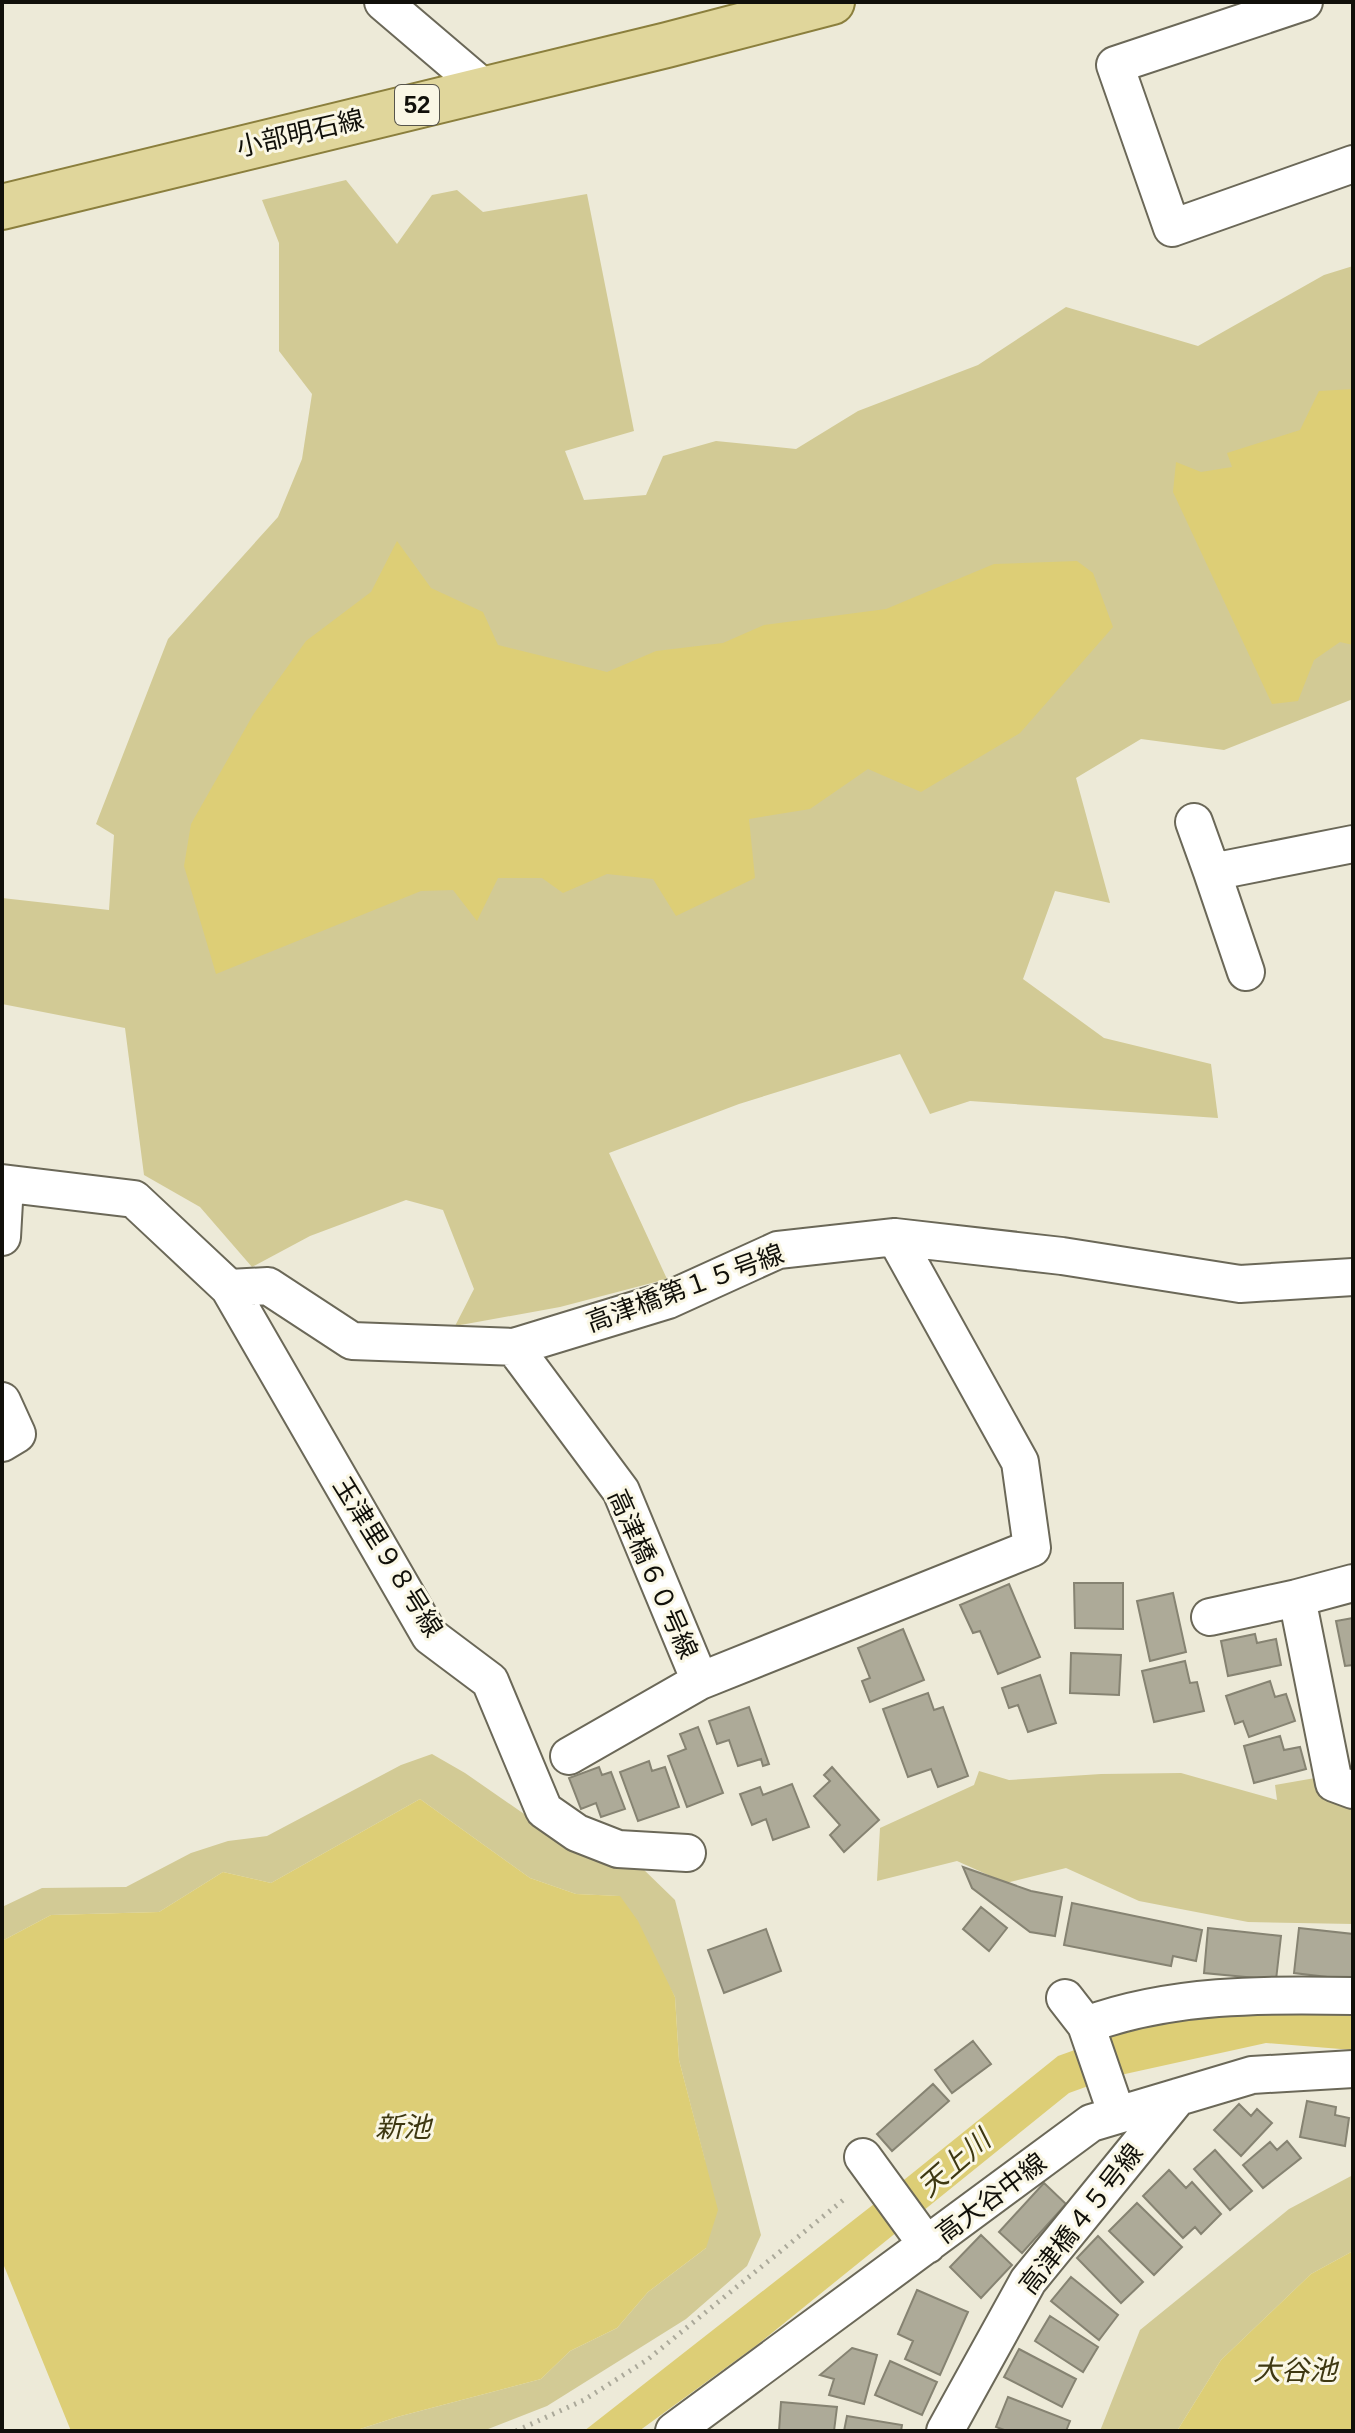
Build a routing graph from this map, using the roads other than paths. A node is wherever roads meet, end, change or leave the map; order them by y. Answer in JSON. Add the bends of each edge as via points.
{"nodes":[{"id":1,"x":383,"y":2,"type":"edge"},
{"id":2,"x":832,"y":2,"type":"edge"},
{"id":3,"x":1304,"y":2,"type":"edge"},
{"id":4,"x":485,"y":89,"type":"junction"},
{"id":5,"x":1353,"y":164,"type":"edge"},
{"id":6,"x":2,"y":207,"type":"edge"},
{"id":7,"x":1194,"y":822,"type":"dead end"},
{"id":8,"x":1353,"y":844,"type":"edge"},
{"id":9,"x":1212,"y":872,"type":"junction"},
{"id":10,"x":1246,"y":972,"type":"dead end"},
{"id":11,"x":4,"y":1184,"type":"edge"},
{"id":12,"x":2,"y":1237,"type":"edge"},
{"id":13,"x":895,"y":1237,"type":"junction"},
{"id":14,"x":1353,"y":1277,"type":"edge"},
{"id":15,"x":229,"y":1288,"type":"junction"},
{"id":16,"x":514,"y":1347,"type":"junction"},
{"id":17,"x":2,"y":1401,"type":"edge"},
{"id":18,"x":2,"y":1443,"type":"edge"},
{"id":19,"x":1353,"y":1583,"type":"edge"},
{"id":20,"x":1297,"y":1598,"type":"junction"},
{"id":21,"x":1210,"y":1617,"type":"dead end"},
{"id":22,"x":700,"y":1681,"type":"junction"},
{"id":23,"x":569,"y":1756,"type":"dead end"},
{"id":24,"x":1353,"y":1790,"type":"edge"},
{"id":25,"x":687,"y":1853,"type":"dead end"},
{"id":26,"x":1353,"y":1996,"type":"edge"},
{"id":27,"x":1353,"y":2069,"type":"edge"},
{"id":28,"x":1178,"y":2097,"type":"junction"},
{"id":29,"x":1117,"y":2115,"type":"junction"},
{"id":30,"x":869,"y":2166,"type":"road end"},
{"id":31,"x":927,"y":2245,"type":"junction"},
{"id":32,"x":674,"y":2431,"type":"edge"},
{"id":33,"x":945,"y":2431,"type":"edge"}],
"edges":[{"from":1,"to":4,"type":"street"},
{"from":2,"to":4,"type":"main road","name":"小部明石線","number":"52"},
{"from":3,"to":5,"type":"street","via":[[1115,65],[1172,228]]},
{"from":4,"to":6,"type":"main road","name":"小部明石線","number":"52"},
{"from":7,"to":9,"type":"street"},
{"from":8,"to":9,"type":"street"},
{"from":9,"to":10,"type":"street"},
{"from":11,"to":12,"type":"street"},
{"from":11,"to":15,"type":"street","via":[[134,1199]]},
{"from":13,"to":14,"type":"street","name":"高津橋第１５号線","via":[[1240,1284]]},
{"from":13,"to":16,"type":"street","name":"高津橋第１５号線","via":[[778,1250],[668,1300]]},
{"from":13,"to":22,"type":"street","via":[[1020,1462],[1032,1548]]},
{"from":15,"to":16,"type":"street","name":"高津橋第１５号線","via":[[268,1286],[352,1341]]},
{"from":15,"to":25,"type":"street","name":"玉津里９８号線","via":[[430,1636],[490,1681],[544,1810],[577,1833],[618,1849]]},
{"from":16,"to":22,"type":"street","name":"高津橋６０号線","via":[[621,1491]]},
{"from":17,"to":18,"type":"street","via":[[17,1434]]},
{"from":19,"to":20,"type":"street"},
{"from":20,"to":21,"type":"street"},
{"from":20,"to":24,"type":"street","via":[[1334,1783]]},
{"from":22,"to":23,"type":"street","name":"高津橋６０号線"},
{"from":26,"to":29,"type":"street","via":[[1284,1994],[1186,2002],[1106,2017],[1075,2012]]},
{"from":27,"to":28,"type":"street","name":"高大谷中線","via":[[1252,2075]]},
{"from":28,"to":29,"type":"street","name":"高大谷中線"},
{"from":28,"to":33,"type":"street","name":"高津橋４５号線","via":[[1028,2281]]},
{"from":29,"to":31,"type":"street","name":"高大谷中線","via":[[1091,2123]]},
{"from":30,"to":31,"type":"street"},
{"from":31,"to":32,"type":"street","name":"高大谷中線"}]}
